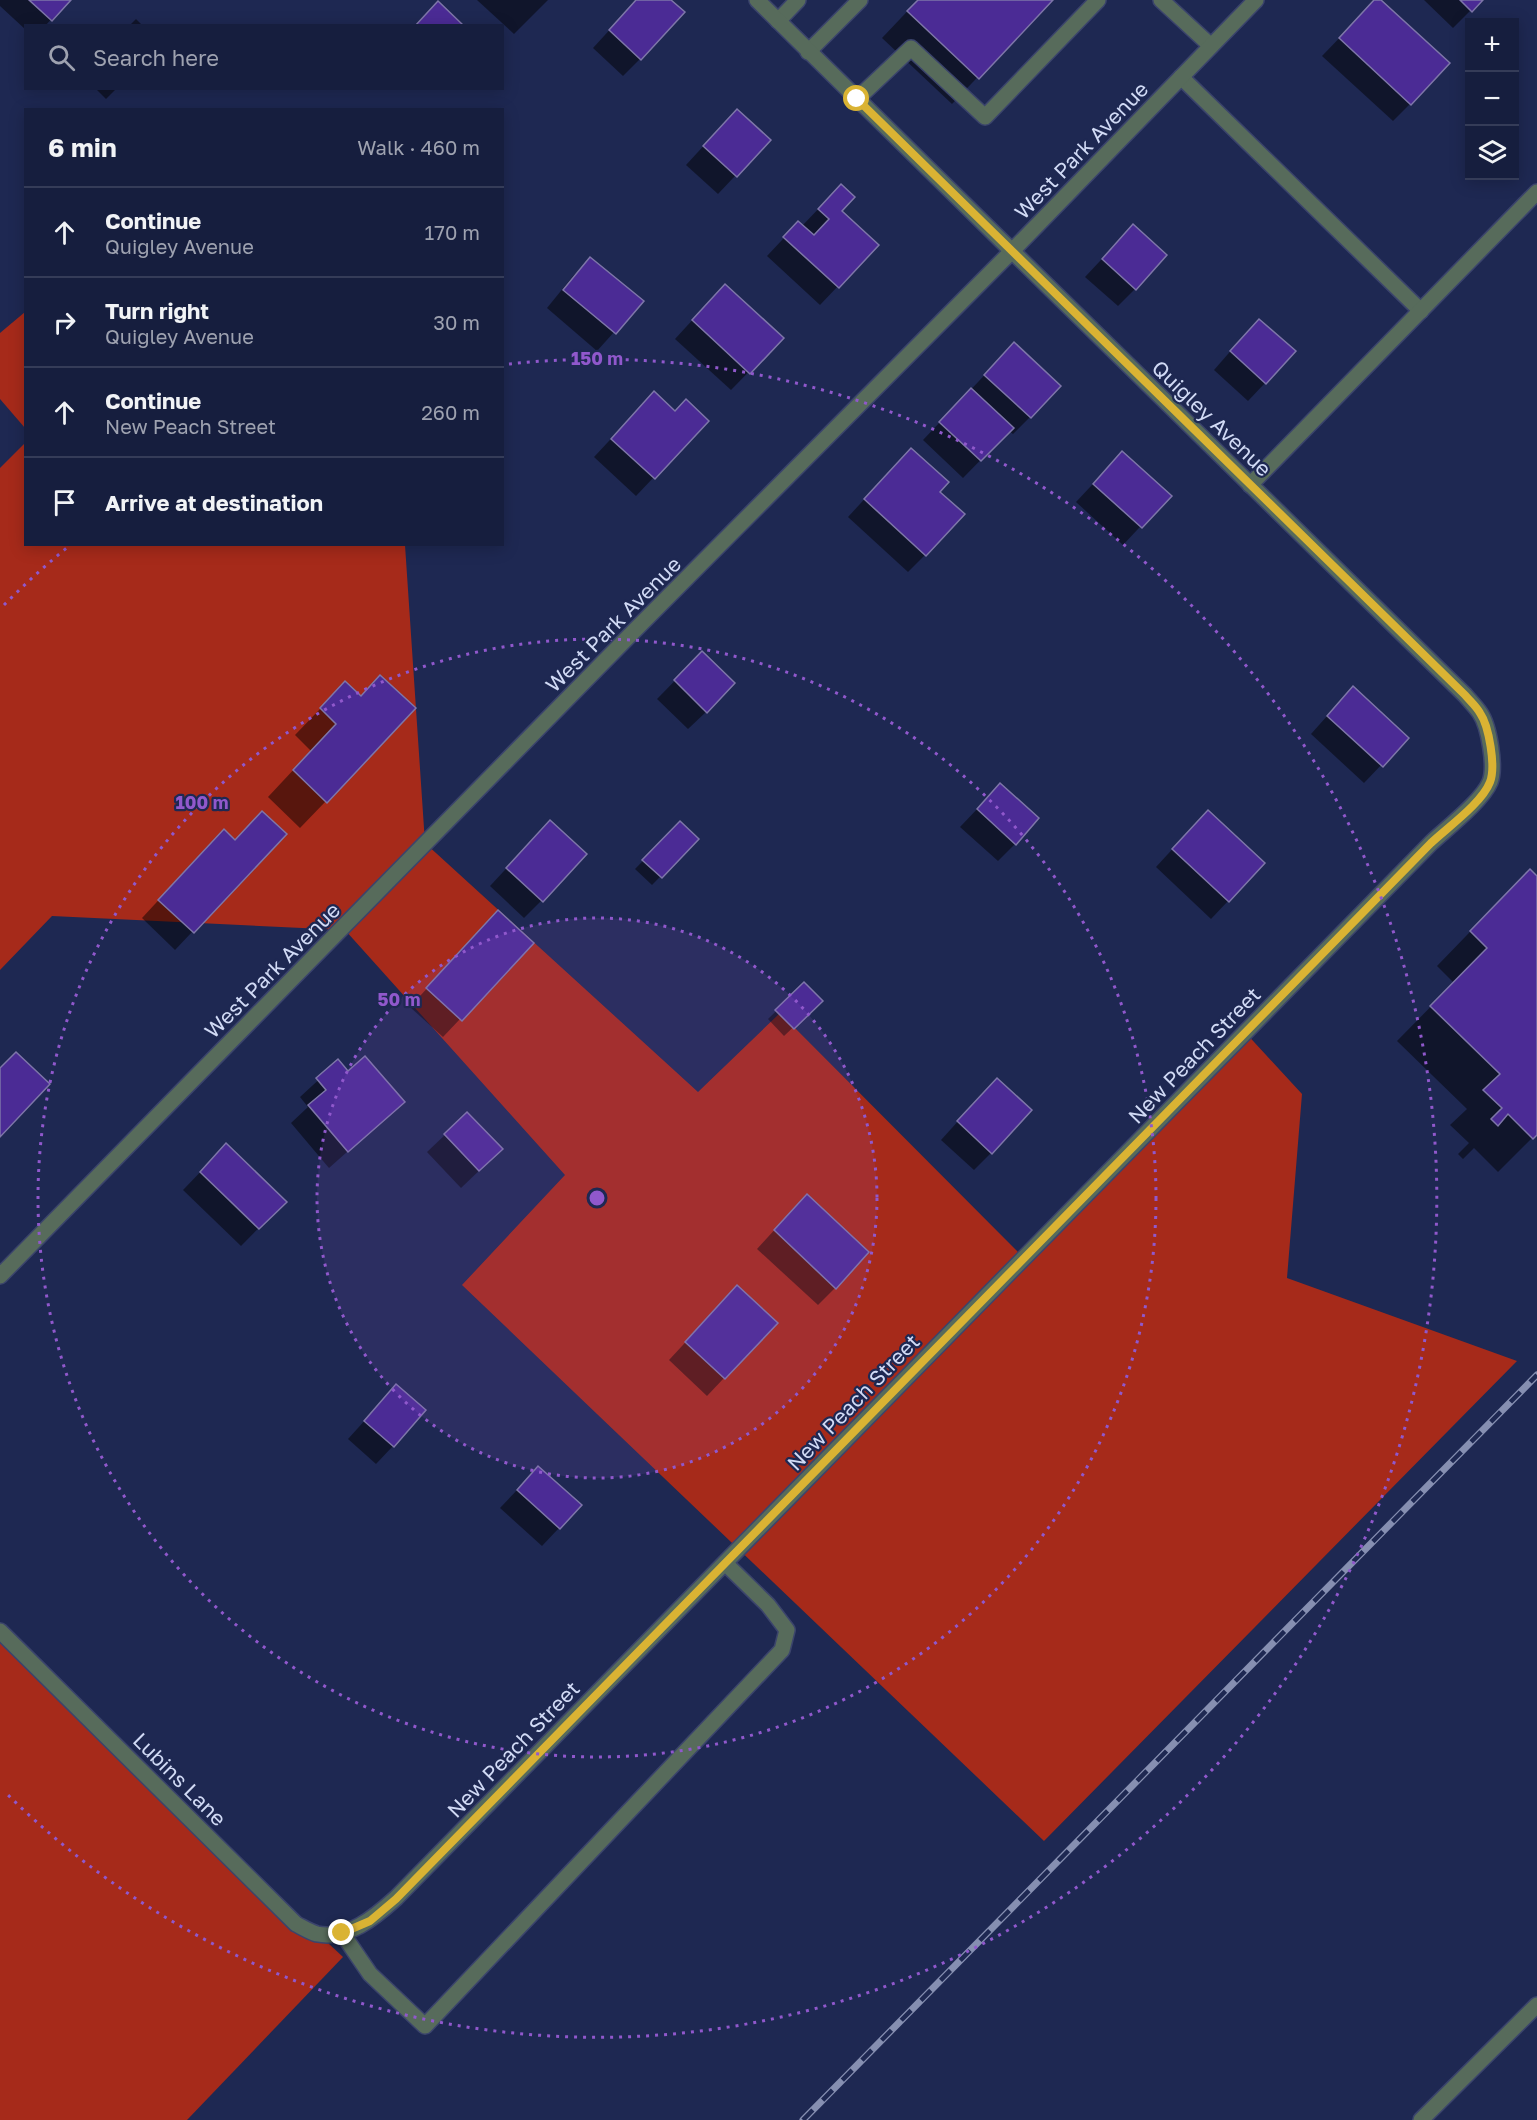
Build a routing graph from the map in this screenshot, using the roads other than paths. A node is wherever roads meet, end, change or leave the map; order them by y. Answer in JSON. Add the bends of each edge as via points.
{"nodes":[{"id":1,"x":757,"y":0,"type":"edge"},
{"id":2,"x":798,"y":0,"type":"edge"},
{"id":3,"x":860,"y":0,"type":"edge"},
{"id":4,"x":1098,"y":0,"type":"edge"},
{"id":5,"x":1161,"y":0,"type":"edge"},
{"id":6,"x":1256,"y":0,"type":"edge"},
{"id":7,"x":778,"y":21,"type":"junction"},
{"id":8,"x":1211,"y":46,"type":"junction"},
{"id":9,"x":808,"y":52,"type":"junction"},
{"id":10,"x":1181,"y":77,"type":"junction"},
{"id":11,"x":857,"y":99,"type":"junction"},
{"id":12,"x":1537,"y":192,"type":"edge"},
{"id":13,"x":1012,"y":251,"type":"junction"},
{"id":14,"x":1420,"y":311,"type":"junction"},
{"id":15,"x":1250,"y":485,"type":"junction"},
{"id":16,"x":1387,"y":888,"type":"joint"},
{"id":17,"x":0,"y":1276,"type":"edge"},
{"id":18,"x":724,"y":1563,"type":"junction"},
{"id":19,"x":0,"y":1631,"type":"edge"},
{"id":20,"x":342,"y":1933,"type":"junction"},
{"id":21,"x":1537,"y":2005,"type":"edge"},
{"id":22,"x":1421,"y":2120,"type":"edge"}],
"edges":[{"from":1,"to":7,"type":"street","name":"Quigley Avenue"},
{"from":2,"to":7,"type":"street"},
{"from":3,"to":9,"type":"street"},
{"from":4,"to":11,"type":"street","via":[[986,117],[911,48]]},
{"from":5,"to":8,"type":"street"},
{"from":6,"to":8,"type":"street","name":"West Park Avenue"},
{"from":7,"to":9,"type":"street","name":"Quigley Avenue"},
{"from":8,"to":10,"type":"street","name":"West Park Avenue"},
{"from":9,"to":11,"type":"street","name":"Quigley Avenue"},
{"from":10,"to":13,"type":"street","name":"West Park Avenue"},
{"from":10,"to":14,"type":"street"},
{"from":11,"to":13,"type":"street","name":"Quigley Avenue"},
{"from":12,"to":14,"type":"street"},
{"from":13,"to":15,"type":"street","name":"Quigley Avenue"},
{"from":13,"to":17,"type":"street","name":"West Park Avenue"},
{"from":14,"to":15,"type":"street"},
{"from":15,"to":16,"type":"street","name":"Quigley Avenue","via":[[1482,715],[1492,765],[1490,782],[1477,801]]},
{"from":16,"to":18,"type":"street","name":"New Peach Street"},
{"from":18,"to":20,"type":"street","name":"New Peach Street","via":[[396,1899],[370,1921]]},
{"from":18,"to":20,"type":"street","via":[[768,1605],[787,1630],[782,1650],[425,2026],[370,1974]]},
{"from":19,"to":20,"type":"street","name":"Lubins Lane","via":[[296,1924],[318,1934]]},
{"from":21,"to":22,"type":"street"}]}
